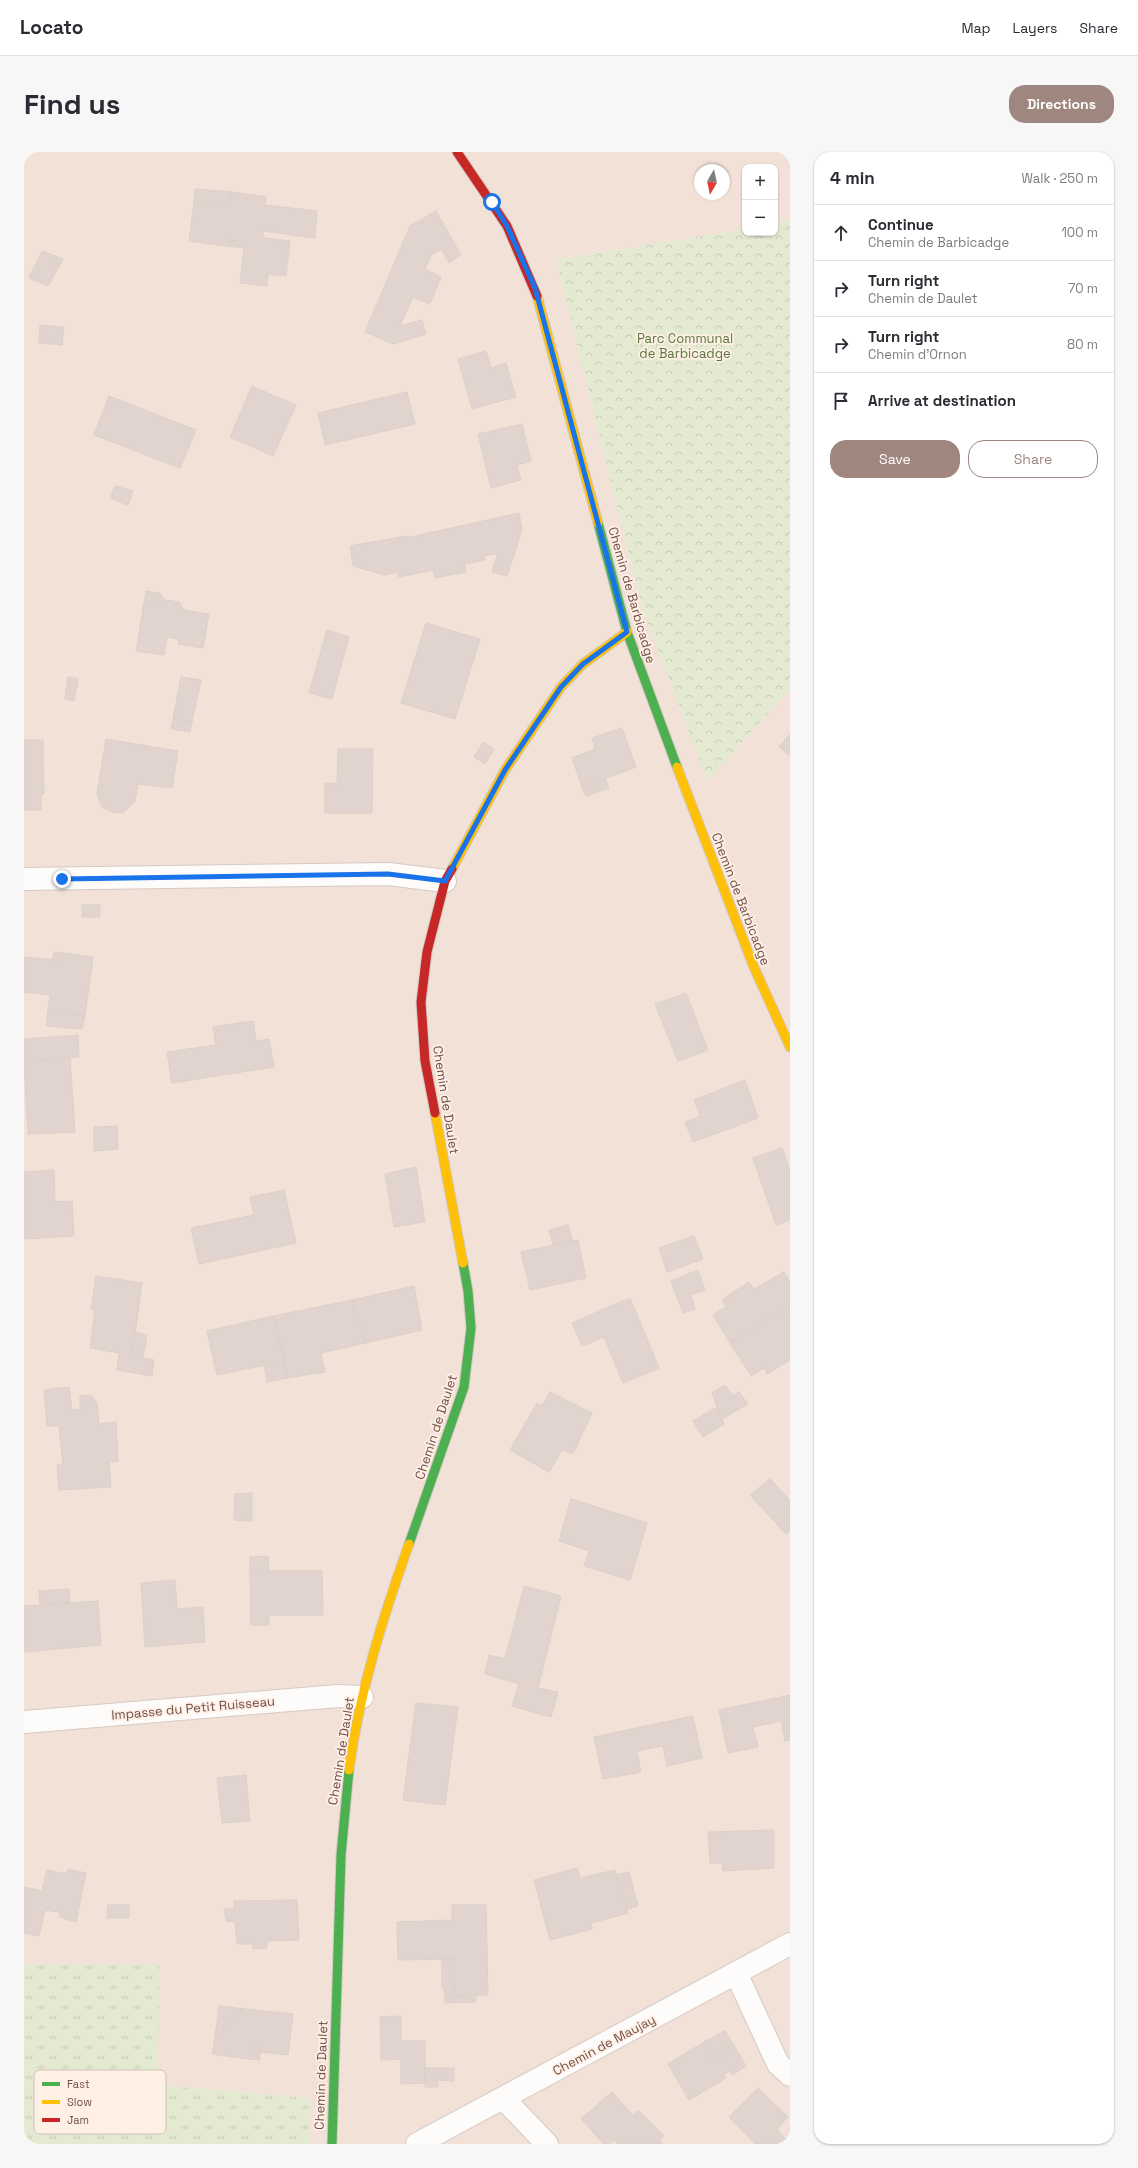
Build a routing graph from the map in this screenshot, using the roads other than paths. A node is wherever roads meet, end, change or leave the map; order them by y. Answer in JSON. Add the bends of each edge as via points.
{"nodes":[{"id":1,"x":457,"y":152,"type":"edge"},
{"id":2,"x":627,"y":632,"type":"junction"},
{"id":3,"x":24,"y":880,"type":"edge"},
{"id":4,"x":445,"y":881,"type":"junction"},
{"id":5,"x":790,"y":1047,"type":"edge"},
{"id":6,"x":362,"y":1697,"type":"junction"},
{"id":7,"x":24,"y":1722,"type":"edge"},
{"id":8,"x":790,"y":1944,"type":"edge"},
{"id":9,"x":736,"y":1973,"type":"junction"},
{"id":10,"x":790,"y":2075,"type":"edge"},
{"id":11,"x":504,"y":2099,"type":"junction"},
{"id":12,"x":332,"y":2144,"type":"edge"},
{"id":13,"x":417,"y":2144,"type":"edge"},
{"id":14,"x":547,"y":2144,"type":"edge"}],
"edges":[{"from":1,"to":2,"type":"street","name":"Chemin de Barbicadge","via":[[507,226],[535,288]]},
{"from":2,"to":4,"type":"street","name":"Chemin de Daulet","via":[[583,664],[561,687],[505,770]]},
{"from":2,"to":5,"type":"street","name":"Chemin de Barbicadge","via":[[730,907]]},
{"from":3,"to":4,"type":"street","via":[[388,874]]},
{"from":4,"to":6,"type":"street","name":"Chemin de Daulet","via":[[427,952],[421,1002],[431,1102],[468,1291],[472,1322],[470,1353],[464,1387],[384,1618]]},
{"from":6,"to":7,"type":"street","name":"Impasse du Petit Ruisseau","via":[[338,1696]]},
{"from":6,"to":12,"type":"street","name":"Chemin de Daulet","via":[[352,1746],[345,1807]]},
{"from":8,"to":9,"type":"street","name":"Chemin de Maujay"},
{"from":9,"to":10,"type":"street","via":[[778,2064]]},
{"from":9,"to":11,"type":"street","name":"Chemin de Maujay"},
{"from":11,"to":13,"type":"street","name":"Chemin de Maujay"},
{"from":11,"to":14,"type":"street"}]}
